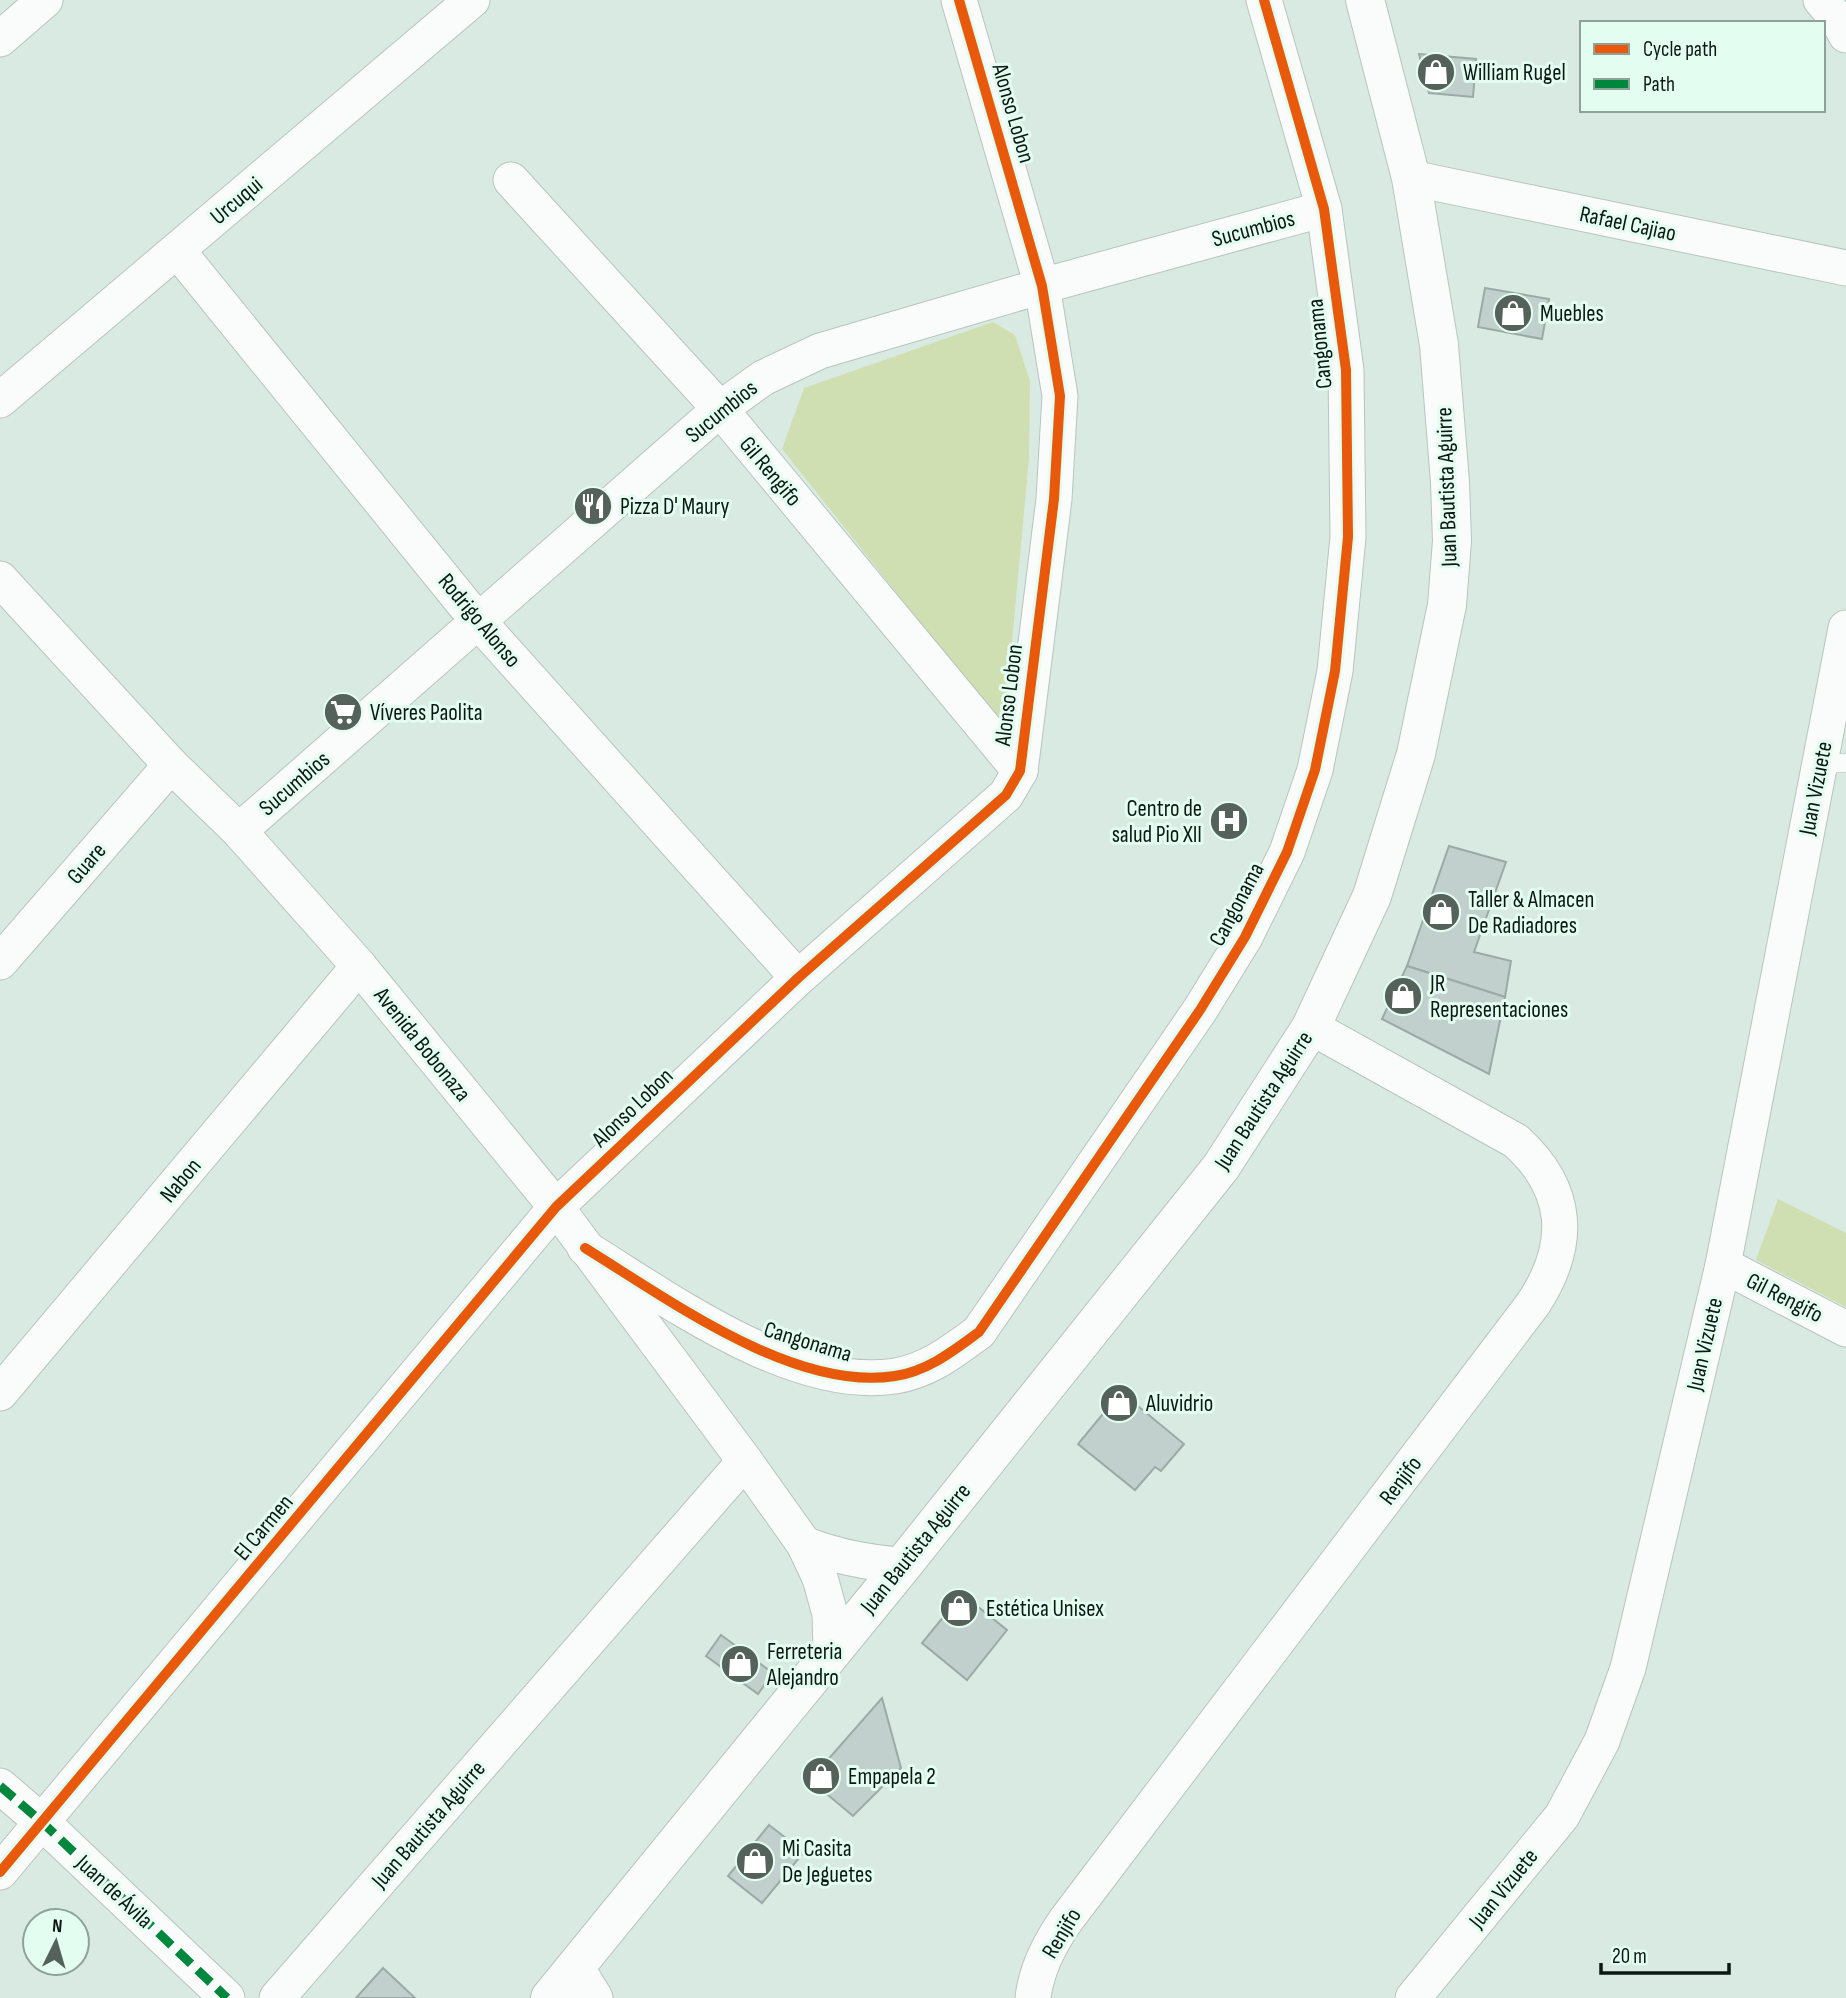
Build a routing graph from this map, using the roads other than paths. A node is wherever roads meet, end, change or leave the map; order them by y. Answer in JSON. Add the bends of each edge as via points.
{"nodes":[{"id":1,"x":45,"y":0,"type":"edge"},
{"id":2,"x":472,"y":0,"type":"edge"},
{"id":3,"x":959,"y":0,"type":"edge"},
{"id":4,"x":1264,"y":0,"type":"edge"},
{"id":5,"x":1365,"y":0,"type":"edge"},
{"id":6,"x":1821,"y":0,"type":"edge"},
{"id":7,"x":1846,"y":35,"type":"edge"},
{"id":8,"x":0,"y":39,"type":"edge"},
{"id":9,"x":1411,"y":178,"type":"junction"},
{"id":10,"x":511,"y":180,"type":"dead end"},
{"id":11,"x":1324,"y":209,"type":"junction"},
{"id":12,"x":177,"y":250,"type":"junction"},
{"id":13,"x":1846,"y":268,"type":"edge"},
{"id":14,"x":1042,"y":286,"type":"junction"},
{"id":15,"x":0,"y":400,"type":"edge"},
{"id":16,"x":720,"y":409,"type":"junction"},
{"id":17,"x":0,"y":579,"type":"edge"},
{"id":18,"x":478,"y":621,"type":"junction"},
{"id":19,"x":1846,"y":628,"type":"edge"},
{"id":20,"x":1833,"y":764,"type":"edge"},
{"id":21,"x":171,"y":765,"type":"junction"},
{"id":22,"x":1020,"y":771,"type":"junction"},
{"id":23,"x":239,"y":831,"type":"junction"},
{"id":24,"x":0,"y":962,"type":"edge"},
{"id":25,"x":359,"y":966,"type":"junction"},
{"id":26,"x":798,"y":978,"type":"junction"},
{"id":27,"x":1311,"y":1027,"type":"junction"},
{"id":28,"x":556,"y":1207,"type":"junction"},
{"id":29,"x":585,"y":1248,"type":"junction"},
{"id":30,"x":1723,"y":1265,"type":"junction"},
{"id":31,"x":1846,"y":1329,"type":"edge"},
{"id":32,"x":0,"y":1393,"type":"edge"},
{"id":33,"x":745,"y":1461,"type":"junction"},
{"id":34,"x":804,"y":1544,"type":"junction"},
{"id":35,"x":902,"y":1565,"type":"junction"},
{"id":36,"x":831,"y":1651,"type":"junction"},
{"id":37,"x":0,"y":1786,"type":"edge"},
{"id":38,"x":43,"y":1823,"type":"junction"},
{"id":39,"x":0,"y":1872,"type":"edge"},
{"id":40,"x":585,"y":1982,"type":"edge"},
{"id":41,"x":227,"y":1998,"type":"edge"},
{"id":42,"x":277,"y":1998,"type":"edge"},
{"id":43,"x":550,"y":1998,"type":"edge"},
{"id":44,"x":1033,"y":1998,"type":"edge"},
{"id":45,"x":1413,"y":1998,"type":"edge"}],
"edges":[{"from":1,"to":8,"type":"street"},
{"from":2,"to":12,"type":"street","name":"Urcuqui"},
{"from":3,"to":14,"type":"street","name":"Alonso Lobon"},
{"from":4,"to":11,"type":"street","name":"Cangonama"},
{"from":5,"to":9,"type":"main road","name":"Juan Bautista Aguirre"},
{"from":6,"to":7,"type":"street"},
{"from":9,"to":13,"type":"street","name":"Rafael Cajiao"},
{"from":9,"to":27,"type":"main road","name":"Juan Bautista Aguirre","via":[[1439,345],[1452,541],[1447,605],[1416,754],[1372,896]]},
{"from":10,"to":16,"type":"street","name":"Gil Rengifo"},
{"from":11,"to":14,"type":"street","name":"Sucumbios"},
{"from":11,"to":29,"type":"street","name":"Cangonama","via":[[1346,370],[1348,537],[1335,671],[1315,770],[1287,852],[1245,936],[1200,1010],[979,1332],[938,1362],[895,1376],[850,1378],[770,1355],[735,1339]]},
{"from":12,"to":15,"type":"street","name":"Urcuqui"},
{"from":12,"to":18,"type":"street","name":"Rodrigo Alonso"},
{"from":14,"to":16,"type":"street","name":"Sucumbios","via":[[820,351],[763,377]]},
{"from":14,"to":22,"type":"street","name":"Alonso Lobon","via":[[1060,396],[1054,499]]},
{"from":16,"to":18,"type":"street","name":"Sucumbios"},
{"from":16,"to":22,"type":"street","name":"Gil Rengifo"},
{"from":17,"to":21,"type":"street","name":"Avenida Bobonaza"},
{"from":18,"to":23,"type":"street","name":"Sucumbios"},
{"from":18,"to":26,"type":"street","name":"Rodrigo Alonso"},
{"from":19,"to":20,"type":"street","name":"Juan Vizuete"},
{"from":20,"to":30,"type":"street","name":"Juan Vizuete"},
{"from":21,"to":23,"type":"street","name":"Avenida Bobonaza"},
{"from":21,"to":24,"type":"street","name":"Guare"},
{"from":22,"to":26,"type":"street","name":"Alonso Lobon","via":[[1006,795]]},
{"from":23,"to":25,"type":"street","name":"Avenida Bobonaza"},
{"from":25,"to":28,"type":"street","name":"Avenida Bobonaza"},
{"from":25,"to":32,"type":"street","name":"Nabon"},
{"from":26,"to":28,"type":"street","name":"Alonso Lobon"},
{"from":27,"to":35,"type":"main road","name":"Juan Bautista Aguirre","via":[[1221,1167]]},
{"from":27,"to":44,"type":"street","name":"Renjifo","via":[[1516,1141],[1531,1154],[1555,1195],[1560,1218],[1556,1263],[1533,1304],[1066,1920],[1042,1964]]},
{"from":28,"to":29,"type":"street","name":"Avenida Bobonaza"},
{"from":28,"to":38,"type":"street","name":"El Carmen"},
{"from":29,"to":33,"type":"street","name":"Avenida Bobonaza"},
{"from":30,"to":31,"type":"street","name":"Gil Rengifo"},
{"from":30,"to":45,"type":"street","name":"Juan Vizuete","via":[[1628,1668],[1602,1741],[1562,1816]]},
{"from":33,"to":34,"type":"street","name":"Avenida Bobonaza"},
{"from":33,"to":42,"type":"street","name":"Juan Bautista Aguirre"},
{"from":34,"to":35,"type":"street","via":[[835,1556]]},
{"from":34,"to":36,"type":"street","name":"Avenida Bobonaza","via":[[830,1614]]},
{"from":35,"to":36,"type":"main road","name":"Juan Bautista Aguirre"},
{"from":36,"to":40,"type":"main road","name":"Juan Bautista Aguirre"},
{"from":37,"to":38,"type":"street","name":"Juan de Ávila"},
{"from":38,"to":39,"type":"street","name":"El Carmen"},
{"from":38,"to":41,"type":"street","name":"Juan de Ávila"},
{"from":40,"to":43,"type":"main road","name":"Juan Bautista Aguirre"}]}
